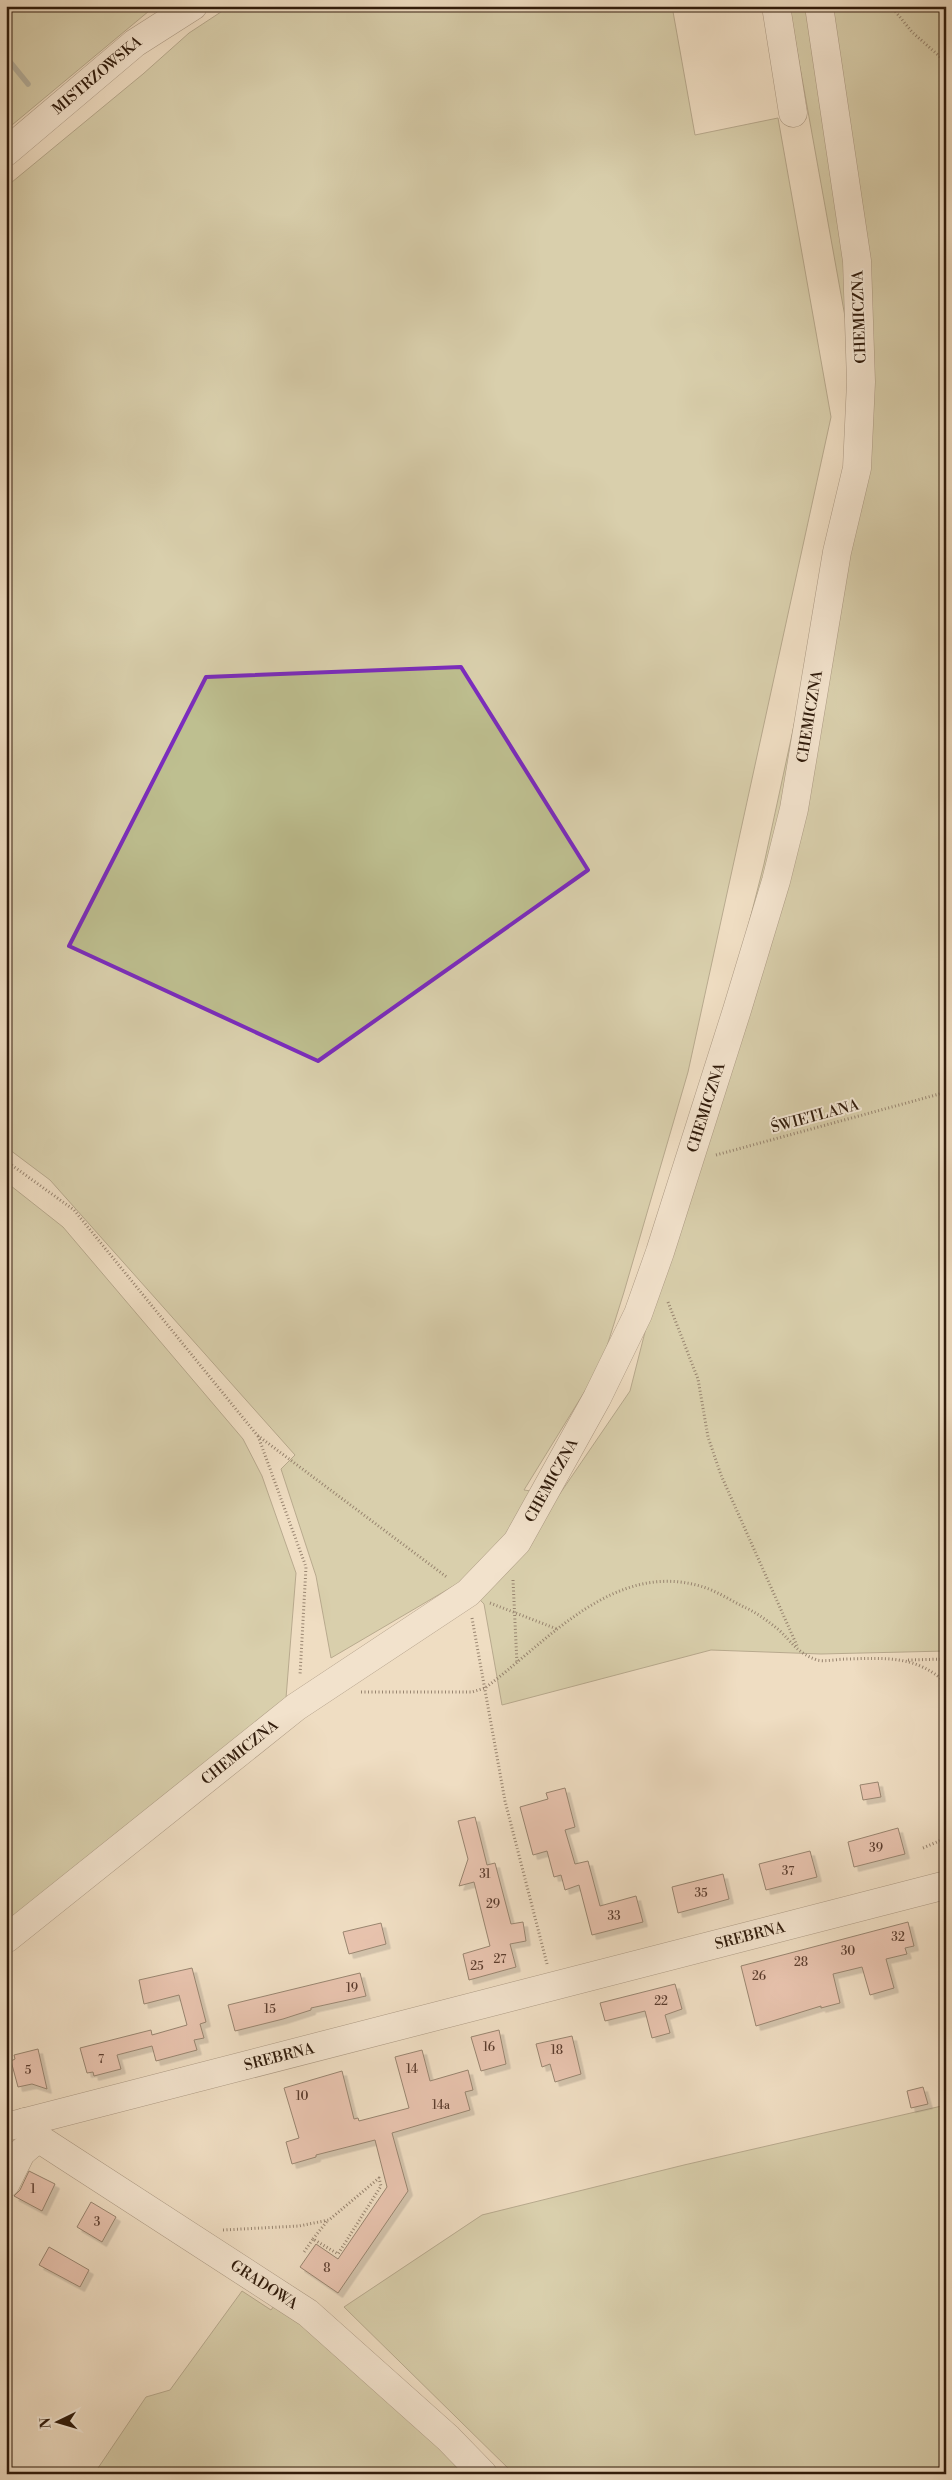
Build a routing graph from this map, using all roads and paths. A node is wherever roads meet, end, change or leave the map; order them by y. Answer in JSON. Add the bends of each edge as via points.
{"nodes":[{"id":1,"x":193,"y":6,"type":"edge"},
{"id":2,"x":776,"y":6,"type":"edge"},
{"id":3,"x":819,"y":6,"type":"edge"},
{"id":4,"x":891,"y":6,"type":"edge"},
{"id":5,"x":946,"y":62,"type":"edge"},
{"id":6,"x":793,"y":113,"type":"dead end"},
{"id":7,"x":6,"y":152,"type":"edge"},
{"id":8,"x":946,"y":1090,"type":"edge"},
{"id":9,"x":6,"y":1162,"type":"edge"},
{"id":10,"x":689,"y":1162,"type":"junction"},
{"id":11,"x":666,"y":1296,"type":"dead end"},
{"id":12,"x":257,"y":1435,"type":"junction"},
{"id":13,"x":517,"y":1542,"type":"junction"},
{"id":14,"x":468,"y":1593,"type":"junction"},
{"id":15,"x":515,"y":1614,"type":"junction"},
{"id":16,"x":557,"y":1629,"type":"junction"},
{"id":17,"x":800,"y":1653,"type":"junction"},
{"id":18,"x":946,"y":1659,"type":"edge"},
{"id":19,"x":908,"y":1660,"type":"junction"},
{"id":20,"x":517,"y":1665,"type":"junction"},
{"id":21,"x":946,"y":1683,"type":"edge"},
{"id":22,"x":485,"y":1688,"type":"junction"},
{"id":23,"x":358,"y":1692,"type":"dead end"},
{"id":24,"x":296,"y":1707,"type":"junction"},
{"id":25,"x":946,"y":1838,"type":"edge"},
{"id":26,"x":923,"y":1848,"type":"dead end"},
{"id":27,"x":946,"y":1885,"type":"edge"},
{"id":28,"x":6,"y":1940,"type":"edge"},
{"id":29,"x":552,"y":1986,"type":"junction"},
{"id":30,"x":23,"y":2129,"type":"edge"},
{"id":31,"x":6,"y":2183,"type":"edge"},
{"id":32,"x":329,"y":2220,"type":"junction"},
{"id":33,"x":194,"y":2238,"type":"junction"},
{"id":34,"x":313,"y":2239,"type":"junction"},
{"id":35,"x":304,"y":2252,"type":"dead end"},
{"id":36,"x":946,"y":2457,"type":"edge"},
{"id":37,"x":483,"y":2474,"type":"edge"},
{"id":38,"x":935,"y":2474,"type":"edge"}],
"edges":[{"from":1,"to":7,"type":"street","name":"MISTRZOWSKA","via":[[135,43]]},
{"from":2,"to":6,"type":"street"},
{"from":3,"to":10,"type":"street","name":"CHEMICZNA","via":[[857,261],[861,382],[856,468],[837,552],[794,809],[776,881]]},
{"from":4,"to":5,"type":"path","via":[[912,32]]},
{"from":8,"to":10,"type":"path","name":"ŚWIETLANA"},
{"from":9,"to":12,"type":"path","via":[[74,1210]]},
{"from":10,"to":13,"type":"street","name":"CHEMICZNA","via":[[638,1314],[617,1360]]},
{"from":11,"to":17,"type":"path","via":[[698,1379],[708,1436],[721,1476]]},
{"from":12,"to":14,"type":"path"},
{"from":12,"to":24,"type":"path","via":[[306,1567],[302,1663]]},
{"from":13,"to":14,"type":"street","name":"CHEMICZNA"},
{"from":13,"to":15,"type":"path","via":[[512,1591]]},
{"from":14,"to":15,"type":"path"},
{"from":14,"to":22,"type":"path"},
{"from":14,"to":24,"type":"street","name":"CHEMICZNA"},
{"from":15,"to":16,"type":"path"},
{"from":15,"to":20,"type":"path"},
{"from":16,"to":17,"type":"path","via":[[612,1594],[642,1583],[667,1580],[701,1586],[747,1608],[779,1630]]},
{"from":16,"to":20,"type":"path"},
{"from":17,"to":19,"type":"path","via":[[819,1660]]},
{"from":18,"to":19,"type":"path"},
{"from":19,"to":21,"type":"path","via":[[937,1674]]},
{"from":20,"to":22,"type":"path"},
{"from":22,"to":23,"type":"path","via":[[472,1692]]},
{"from":22,"to":29,"type":"path","via":[[505,1802]]},
{"from":24,"to":28,"type":"street","name":"CHEMICZNA"},
{"from":25,"to":26,"type":"path"},
{"from":27,"to":29,"type":"street","name":"SREBRNA"},
{"from":29,"to":30,"type":"street","name":"SREBRNA"},
{"from":30,"to":31,"type":"street","via":[[21,2153]]},
{"from":30,"to":33,"type":"street","name":"GRADOWA"},
{"from":32,"to":33,"type":"path","via":[[299,2226],[199,2231]]},
{"from":32,"to":34,"type":"path"},
{"from":32,"to":34,"type":"path","via":[[379,2178],[381,2186],[338,2254]]},
{"from":33,"to":37,"type":"street","name":"GRADOWA","via":[[316,2319],[448,2438]]},
{"from":34,"to":35,"type":"path"},
{"from":36,"to":38,"type":"path"}]}
